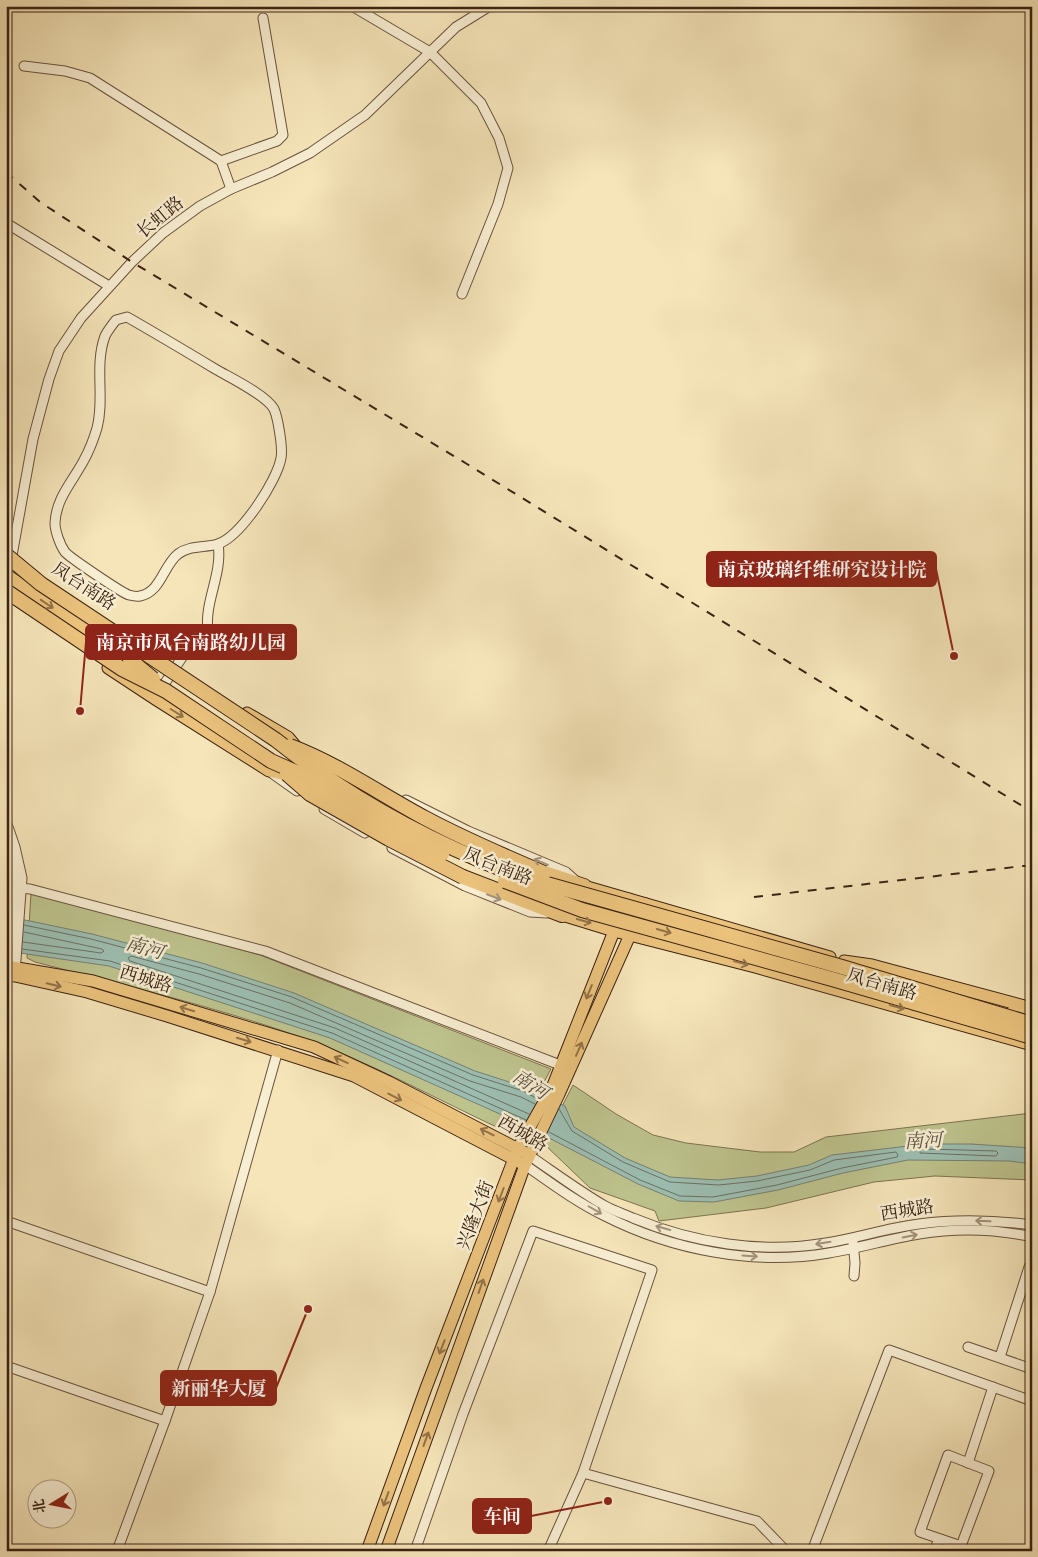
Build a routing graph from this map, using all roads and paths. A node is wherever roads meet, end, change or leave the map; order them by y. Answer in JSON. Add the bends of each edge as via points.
{"nodes":[{"id":1,"x":352,"y":6,"type":"edge"},
{"id":2,"x":490,"y":6,"type":"edge"},
{"id":3,"x":263,"y":18,"type":"dead end"},
{"id":4,"x":430,"y":52,"type":"junction"},
{"id":5,"x":24,"y":66,"type":"dead end"},
{"id":6,"x":220,"y":161,"type":"junction"},
{"id":7,"x":231,"y":188,"type":"junction"},
{"id":8,"x":6,"y":223,"type":"edge"},
{"id":9,"x":109,"y":286,"type":"junction"},
{"id":10,"x":462,"y":294,"type":"dead end"},
{"id":11,"x":218,"y":544,"type":"junction"},
{"id":12,"x":7,"y":560,"type":"edge"},
{"id":13,"x":6,"y":572,"type":"edge"},
{"id":14,"x":6,"y":576,"type":"edge"},
{"id":15,"x":6,"y":591,"type":"edge"},
{"id":16,"x":6,"y":598,"type":"edge"},
{"id":17,"x":174,"y":668,"type":"junction"},
{"id":18,"x":166,"y":691,"type":"junction"},
{"id":19,"x":154,"y":699,"type":"junction"},
{"id":20,"x":282,"y":738,"type":"junction"},
{"id":21,"x":270,"y":766,"type":"junction"},
{"id":22,"x":6,"y":821,"type":"edge"},
{"id":23,"x":6,"y":847,"type":"edge"},
{"id":24,"x":584,"y":886,"type":"junction"},
{"id":25,"x":14,"y":887,"type":"edge"},
{"id":26,"x":629,"y":899,"type":"junction"},
{"id":27,"x":647,"y":903,"type":"junction"},
{"id":28,"x":562,"y":915,"type":"junction"},
{"id":29,"x":614,"y":930,"type":"junction"},
{"id":30,"x":630,"y":935,"type":"junction"},
{"id":31,"x":844,"y":961,"type":"junction"},
{"id":32,"x":10,"y":970,"type":"edge"},
{"id":33,"x":1032,"y":1008,"type":"edge"},
{"id":34,"x":1032,"y":1017,"type":"edge"},
{"id":35,"x":1032,"y":1024,"type":"edge"},
{"id":36,"x":1032,"y":1037,"type":"edge"},
{"id":37,"x":1032,"y":1045,"type":"edge"},
{"id":38,"x":278,"y":1050,"type":"junction"},
{"id":39,"x":560,"y":1065,"type":"junction"},
{"id":40,"x":556,"y":1091,"type":"junction"},
{"id":41,"x":522,"y":1157,"type":"junction"},
{"id":42,"x":575,"y":1187,"type":"junction"},
{"id":43,"x":569,"y":1195,"type":"junction"},
{"id":44,"x":6,"y":1221,"type":"edge"},
{"id":45,"x":1032,"y":1225,"type":"edge"},
{"id":46,"x":852,"y":1237,"type":"junction"},
{"id":47,"x":1032,"y":1237,"type":"edge"},
{"id":48,"x":853,"y":1248,"type":"junction"},
{"id":49,"x":1029,"y":1267,"type":"dead end"},
{"id":50,"x":854,"y":1276,"type":"dead end"},
{"id":51,"x":210,"y":1292,"type":"junction"},
{"id":52,"x":968,"y":1347,"type":"dead end"},
{"id":53,"x":1000,"y":1357,"type":"junction"},
{"id":54,"x":6,"y":1366,"type":"edge"},
{"id":55,"x":1032,"y":1369,"type":"edge"},
{"id":56,"x":993,"y":1387,"type":"junction"},
{"id":57,"x":1032,"y":1401,"type":"edge"},
{"id":58,"x":165,"y":1421,"type":"junction"},
{"id":59,"x":968,"y":1463,"type":"junction"},
{"id":60,"x":583,"y":1473,"type":"junction"},
{"id":61,"x":939,"y":1538,"type":"junction"},
{"id":62,"x":117,"y":1551,"type":"edge"},
{"id":63,"x":367,"y":1551,"type":"edge"},
{"id":64,"x":386,"y":1551,"type":"edge"},
{"id":65,"x":415,"y":1551,"type":"edge"},
{"id":66,"x":548,"y":1551,"type":"edge"},
{"id":67,"x":786,"y":1551,"type":"edge"},
{"id":68,"x":812,"y":1551,"type":"edge"},
{"id":69,"x":934,"y":1551,"type":"edge"}],
"edges":[{"from":1,"to":4,"type":"street"},
{"from":2,"to":4,"type":"street","name":"长虹路","via":[[456,27]]},
{"from":3,"to":6,"type":"street","via":[[283,135],[277,141]]},
{"from":4,"to":7,"type":"street","name":"长虹路","via":[[366,115],[310,153]]},
{"from":4,"to":10,"type":"street","via":[[481,102],[499,138],[508,168],[498,204]]},
{"from":5,"to":6,"type":"street","via":[[90,78]]},
{"from":6,"to":7,"type":"street"},
{"from":7,"to":9,"type":"street","name":"长虹路","via":[[163,233]]},
{"from":8,"to":9,"type":"street"},
{"from":9,"to":12,"type":"street","name":"长虹路","via":[[81,318],[59,351],[33,439]]},
{"from":11,"to":11,"type":"street","via":[[247,520],[279,465],[282,456],[275,413],[266,400],[126,317],[116,320],[105,336],[99,367],[97,428],[84,460],[59,504],[55,524],[65,553],[123,592],[138,596],[148,594],[157,586],[172,561],[185,549]]},
{"from":11,"to":17,"type":"street","via":[[219,562],[208,630]]},
{"from":12,"to":13,"type":"street","name":"长虹路"},
{"from":12,"to":17,"type":"main road","name":"凤台南路"},
{"from":12,"to":20,"type":"highway","name":"凤台南路","bridge":true,"via":[[16,561],[40,584]]},
{"from":14,"to":18,"type":"highway","one_way":true,"bridge":true,"via":[[130,660]]},
{"from":15,"to":18,"type":"highway","name":"凤台南路","bridge":true,"via":[[122,669]]},
{"from":16,"to":19,"type":"main road","name":"凤台南路"},
{"from":17,"to":19,"type":"street"},
{"from":17,"to":20,"type":"main road","name":"凤台南路"},
{"from":18,"to":21,"type":"highway","name":"凤台南路","bridge":true},
{"from":19,"to":21,"type":"main road","name":"凤台南路","one_way":true},
{"from":24,"to":20,"type":"highway","one_way":true,"bridge":true,"via":[[544,873],[462,837]]},
{"from":20,"to":24,"type":"main road","name":"凤台南路","via":[[305,757],[396,812],[444,836],[566,886]]},
{"from":20,"to":35,"type":"highway","name":"凤台南路","bridge":true,"via":[[305,763],[391,816],[479,861],[522,877]]},
{"from":21,"to":28,"type":"highway","one_way":true,"bridge":true,"via":[[310,794],[463,877]]},
{"from":21,"to":28,"type":"main road","name":"凤台南路","via":[[293,776],[422,854],[547,904]]},
{"from":21,"to":36,"type":"highway","name":"凤台南路","one_way":true,"bridge":true,"via":[[298,773],[390,828],[475,869],[556,901]]},
{"from":22,"to":25,"type":"street","via":[[22,878]]},
{"from":23,"to":25,"type":"street","via":[[14,871]]},
{"from":24,"to":26,"type":"main road","name":"凤台南路"},
{"from":25,"to":32,"type":"street","via":[[16,907]]},
{"from":25,"to":39,"type":"street","via":[[266,951]]},
{"from":26,"to":27,"type":"main road","name":"凤台南路"},
{"from":26,"to":29,"type":"main road","name":"兴隆大街"},
{"from":27,"to":30,"type":"main road","name":"兴隆大街"},
{"from":27,"to":31,"type":"main road","name":"凤台南路"},
{"from":28,"to":29,"type":"main road","name":"凤台南路","one_way":true},
{"from":29,"to":30,"type":"main road","name":"凤台南路"},
{"from":29,"to":39,"type":"main road","name":"兴隆大街","one_way":true},
{"from":30,"to":37,"type":"main road","name":"凤台南路","one_way":true},
{"from":40,"to":30,"type":"main road","name":"兴隆大街","one_way":true},
{"from":31,"to":33,"type":"main road","name":"凤台南路","via":[[872,965]]},
{"from":31,"to":34,"type":"main road","name":"凤台南路","via":[[872,972]]},
{"from":32,"to":38,"type":"main road","name":"西城路","one_way":true},
{"from":41,"to":32,"type":"main road","name":"西城路","one_way":true,"via":[[389,1082],[314,1047],[93,981]]},
{"from":38,"to":41,"type":"main road","name":"西城路","one_way":true,"via":[[354,1076]]},
{"from":38,"to":51,"type":"street"},
{"from":39,"to":40,"type":"main road","name":"兴隆大街"},
{"from":40,"to":41,"type":"main road","name":"兴隆大街"},
{"from":41,"to":42,"type":"street","name":"西城路"},
{"from":41,"to":43,"type":"street","name":"西城路"},
{"from":41,"to":63,"type":"main road","name":"兴隆大街","one_way":true,"via":[[426,1388]]},
{"from":64,"to":41,"type":"main road","name":"兴隆大街","one_way":true},
{"from":42,"to":43,"type":"street","via":[[567,1189]]},
{"from":46,"to":42,"type":"street","name":"西城路","one_way":true,"via":[[818,1244],[769,1247],[693,1237],[650,1225],[607,1207]]},
{"from":43,"to":48,"type":"street","name":"西城路","one_way":true,"via":[[604,1216],[649,1235],[731,1255],[803,1257]]},
{"from":44,"to":51,"type":"street"},
{"from":45,"to":46,"type":"street","name":"西城路","one_way":true,"via":[[953,1221],[918,1224]]},
{"from":46,"to":48,"type":"street"},
{"from":48,"to":47,"type":"street","name":"西城路","one_way":true,"via":[[920,1234],[953,1231]]},
{"from":48,"to":50,"type":"street"},
{"from":49,"to":53,"type":"street"},
{"from":51,"to":58,"type":"street"},
{"from":52,"to":53,"type":"street"},
{"from":53,"to":55,"type":"street"},
{"from":54,"to":58,"type":"street"},
{"from":56,"to":57,"type":"street"},
{"from":56,"to":59,"type":"street"},
{"from":56,"to":68,"type":"street","via":[[889,1350]]},
{"from":58,"to":62,"type":"street"},
{"from":59,"to":61,"type":"street","via":[[948,1455],[920,1532]]},
{"from":59,"to":61,"type":"street","via":[[989,1471],[962,1546]]},
{"from":60,"to":65,"type":"street","via":[[652,1270],[533,1231]]},
{"from":60,"to":66,"type":"street"},
{"from":60,"to":67,"type":"street","via":[[756,1521]]},
{"from":61,"to":69,"type":"street"}]}
